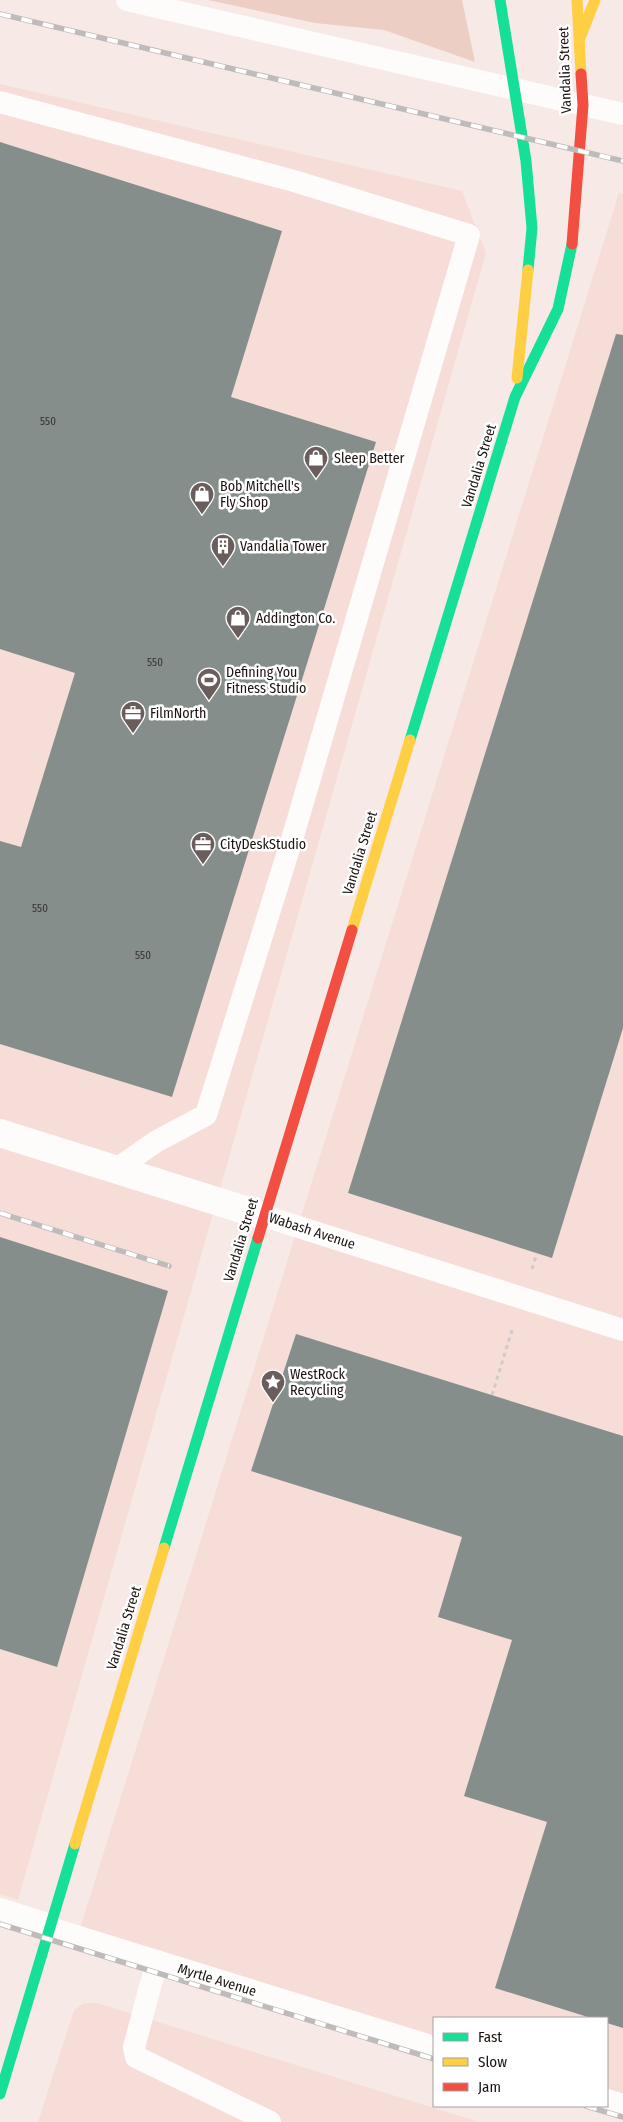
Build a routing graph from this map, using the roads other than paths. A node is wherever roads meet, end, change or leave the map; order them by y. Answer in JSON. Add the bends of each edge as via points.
{"nodes":[{"id":1,"x":127,"y":0,"type":"edge"},
{"id":2,"x":500,"y":0,"type":"edge"},
{"id":3,"x":577,"y":0,"type":"edge"},
{"id":4,"x":596,"y":0,"type":"edge"},
{"id":5,"x":580,"y":38,"type":"junction"},
{"id":6,"x":515,"y":89,"type":"junction"},
{"id":7,"x":0,"y":102,"type":"edge"},
{"id":8,"x":583,"y":105,"type":"junction"},
{"id":9,"x":623,"y":114,"type":"edge"},
{"id":10,"x":515,"y":396,"type":"junction"},
{"id":11,"x":0,"y":1133,"type":"edge"},
{"id":12,"x":115,"y":1170,"type":"junction"},
{"id":13,"x":264,"y":1216,"type":"junction"},
{"id":14,"x":623,"y":1330,"type":"edge"},
{"id":15,"x":0,"y":1912,"type":"edge"},
{"id":16,"x":50,"y":1928,"type":"junction"},
{"id":17,"x":157,"y":1962,"type":"junction"},
{"id":18,"x":433,"y":2047,"type":"edge"},
{"id":19,"x":0,"y":2094,"type":"edge"},
{"id":20,"x":608,"y":2100,"type":"edge"},
{"id":21,"x":623,"y":2105,"type":"edge"},
{"id":22,"x":270,"y":2122,"type":"edge"}],
"edges":[{"from":1,"to":6,"type":"lane"},
{"from":2,"to":6,"type":"main road","name":"Vandalia Street"},
{"from":3,"to":5,"type":"main road","name":"Vandalia Street"},
{"from":4,"to":5,"type":"main road"},
{"from":5,"to":8,"type":"main road","name":"Vandalia Street"},
{"from":6,"to":8,"type":"lane"},
{"from":6,"to":10,"type":"main road","name":"Vandalia Street","via":[[532,228]]},
{"from":7,"to":12,"type":"lane","via":[[294,181],[469,235],[296,826],[206,1115],[157,1141]]},
{"from":8,"to":9,"type":"lane"},
{"from":8,"to":10,"type":"main road","name":"Vandalia Street","via":[[574,236],[558,309]]},
{"from":10,"to":13,"type":"main road","name":"Vandalia Street"},
{"from":11,"to":12,"type":"street","name":"Wabash Avenue"},
{"from":12,"to":13,"type":"street","name":"Wabash Avenue"},
{"from":13,"to":14,"type":"lane","name":"Wabash Avenue"},
{"from":13,"to":16,"type":"main road","name":"Vandalia Street"},
{"from":15,"to":16,"type":"street","name":"Myrtle Avenue"},
{"from":16,"to":17,"type":"lane","name":"Myrtle Avenue"},
{"from":16,"to":19,"type":"main road","name":"Vandalia Street"},
{"from":17,"to":18,"type":"lane","name":"Myrtle Avenue"},
{"from":17,"to":22,"type":"lane","via":[[134,2048],[136,2057]]},
{"from":20,"to":21,"type":"lane"}]}
